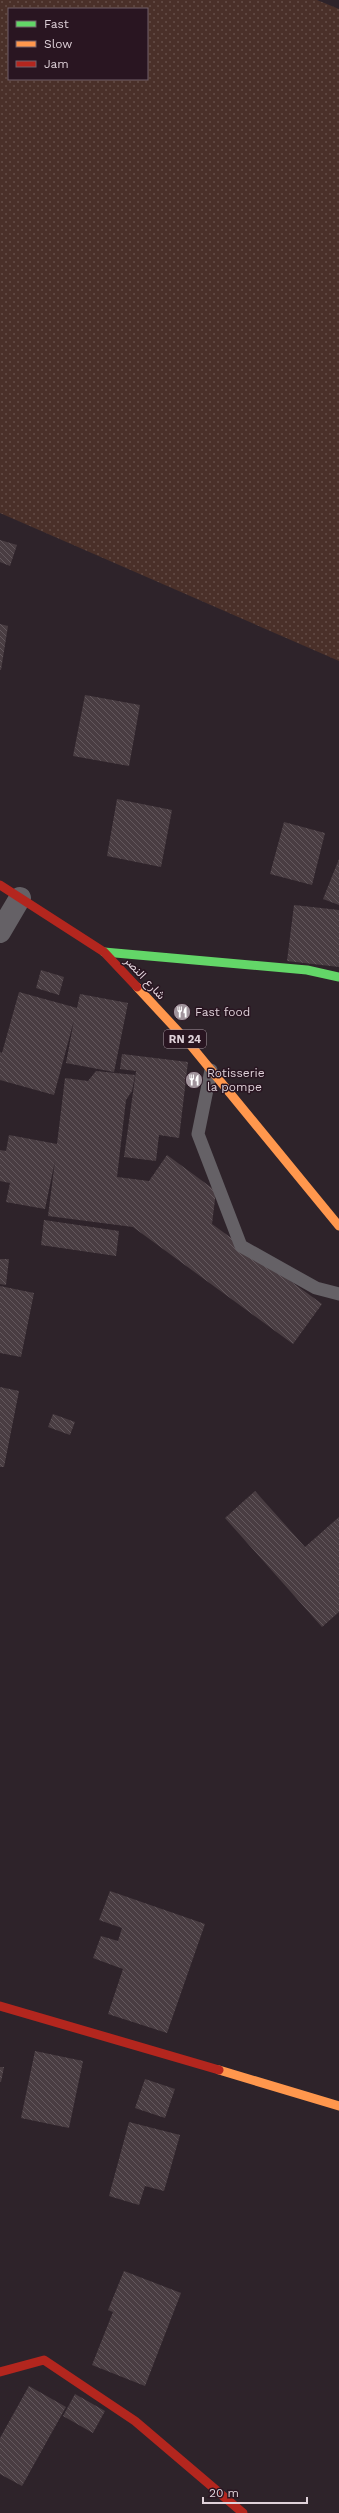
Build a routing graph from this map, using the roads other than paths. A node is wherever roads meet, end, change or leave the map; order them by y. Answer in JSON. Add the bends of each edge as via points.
{"nodes":[{"id":1,"x":0,"y":885,"type":"edge"},
{"id":2,"x":20,"y":898,"type":"junction"},
{"id":3,"x":0,"y":932,"type":"edge"},
{"id":4,"x":104,"y":952,"type":"junction"},
{"id":5,"x":339,"y":977,"type":"edge"},
{"id":6,"x":211,"y":1070,"type":"junction"},
{"id":7,"x":339,"y":1226,"type":"edge"},
{"id":8,"x":339,"y":1294,"type":"edge"},
{"id":9,"x":0,"y":2006,"type":"edge"},
{"id":10,"x":339,"y":2106,"type":"edge"},
{"id":11,"x":0,"y":2372,"type":"edge"},
{"id":12,"x":243,"y":2513,"type":"edge"}],
"edges":[{"from":1,"to":2,"type":"street","name":"شارع النصر","number":"RN 24"},
{"from":2,"to":3,"type":"street"},
{"from":2,"to":4,"type":"street","name":"شارع النصر","number":"RN 24"},
{"from":4,"to":5,"type":"street","via":[[307,970]]},
{"from":4,"to":6,"type":"street","name":"شارع النصر","number":"RN 24"},
{"from":6,"to":7,"type":"street","name":"شارع النصر","number":"RN 24"},
{"from":6,"to":8,"type":"lane","via":[[198,1134],[241,1246],[316,1288]]},
{"from":9,"to":10,"type":"street"},
{"from":11,"to":12,"type":"street","via":[[44,2360],[135,2421]]}]}
